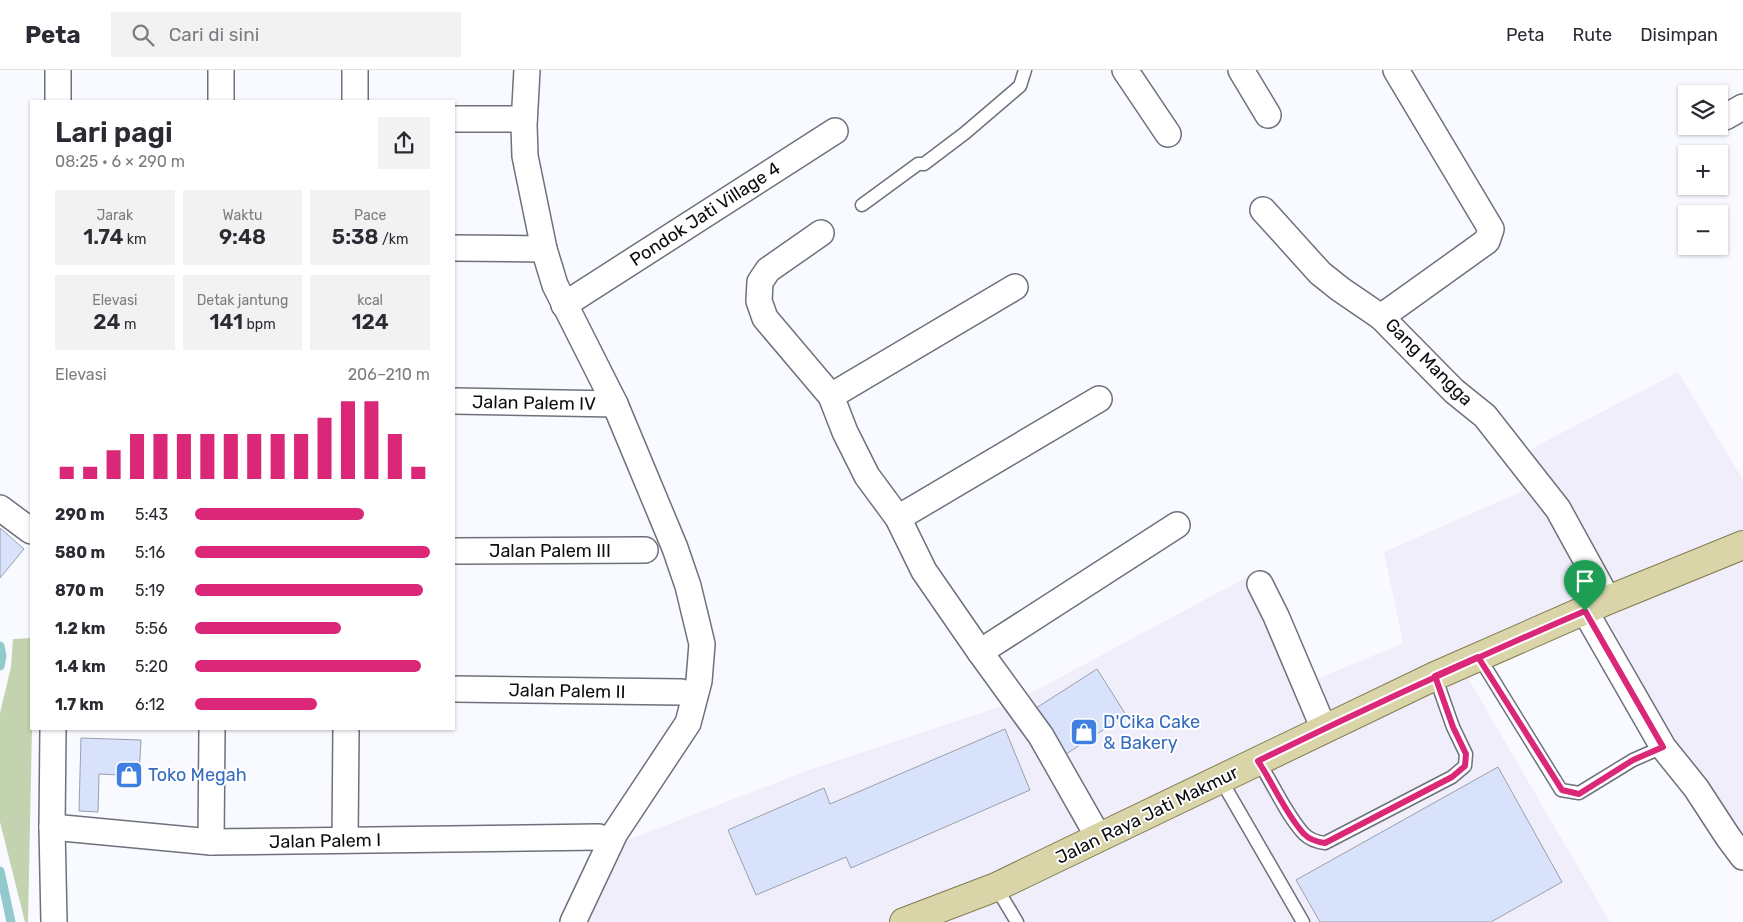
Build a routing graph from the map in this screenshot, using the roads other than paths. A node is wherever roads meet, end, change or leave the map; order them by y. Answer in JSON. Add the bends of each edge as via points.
{"nodes":[{"id":1,"x":58,"y":70,"type":"edge"},
{"id":2,"x":221,"y":70,"type":"edge"},
{"id":3,"x":355,"y":70,"type":"edge"},
{"id":4,"x":527,"y":70,"type":"edge"},
{"id":5,"x":1025,"y":70,"type":"edge"},
{"id":6,"x":1125,"y":70,"type":"edge"},
{"id":7,"x":1242,"y":70,"type":"edge"},
{"id":8,"x":1396,"y":70,"type":"edge"},
{"id":9,"x":58,"y":100,"type":"edge"},
{"id":10,"x":221,"y":100,"type":"edge"},
{"id":11,"x":355,"y":100,"type":"edge"},
{"id":12,"x":1268,"y":115,"type":"dead end"},
{"id":13,"x":455,"y":119,"type":"edge"},
{"id":14,"x":524,"y":119,"type":"junction"},
{"id":15,"x":835,"y":131,"type":"dead end"},
{"id":16,"x":1168,"y":134,"type":"dead end"},
{"id":17,"x":862,"y":205,"type":"dead end"},
{"id":18,"x":1264,"y":210,"type":"dead end"},
{"id":19,"x":820,"y":233,"type":"dead end"},
{"id":20,"x":455,"y":248,"type":"edge"},
{"id":21,"x":544,"y":249,"type":"junction"},
{"id":22,"x":1016,"y":287,"type":"dead end"},
{"id":23,"x":570,"y":301,"type":"junction"},
{"id":24,"x":1382,"y":317,"type":"junction"},
{"id":25,"x":831,"y":396,"type":"junction"},
{"id":26,"x":1099,"y":399,"type":"dead end"},
{"id":27,"x":455,"y":401,"type":"edge"},
{"id":28,"x":615,"y":404,"type":"junction"},
{"id":29,"x":0,"y":508,"type":"edge"},
{"id":30,"x":898,"y":518,"type":"junction"},
{"id":31,"x":1177,"y":526,"type":"dead end"},
{"id":32,"x":30,"y":530,"type":"edge"},
{"id":33,"x":1743,"y":545,"type":"edge"},
{"id":34,"x":646,"y":550,"type":"dead end"},
{"id":35,"x":455,"y":551,"type":"edge"},
{"id":36,"x":1260,"y":584,"type":"dead end"},
{"id":37,"x":1596,"y":606,"type":"junction"},
{"id":38,"x":980,"y":652,"type":"junction"},
{"id":39,"x":1478,"y":657,"type":"junction"},
{"id":40,"x":1435,"y":676,"type":"junction"},
{"id":41,"x":455,"y":689,"type":"edge"},
{"id":42,"x":681,"y":692,"type":"dead end"},
{"id":43,"x":1324,"y":729,"type":"junction"},
{"id":44,"x":53,"y":730,"type":"edge"},
{"id":45,"x":212,"y":730,"type":"edge"},
{"id":46,"x":346,"y":730,"type":"edge"},
{"id":47,"x":1663,"y":747,"type":"junction"},
{"id":48,"x":1258,"y":761,"type":"junction"},
{"id":49,"x":1221,"y":780,"type":"junction"},
{"id":50,"x":52,"y":827,"type":"junction"},
{"id":51,"x":599,"y":838,"type":"dead end"},
{"id":52,"x":1100,"y":838,"type":"junction"},
{"id":53,"x":345,"y":840,"type":"junction"},
{"id":54,"x":211,"y":842,"type":"junction"},
{"id":55,"x":1743,"y":857,"type":"edge"},
{"id":56,"x":996,"y":887,"type":"junction"},
{"id":57,"x":54,"y":922,"type":"edge"},
{"id":58,"x":573,"y":922,"type":"edge"},
{"id":59,"x":904,"y":922,"type":"edge"},
{"id":60,"x":1017,"y":922,"type":"edge"},
{"id":61,"x":1303,"y":922,"type":"edge"}],
"edges":[{"from":1,"to":9,"type":"street"},
{"from":2,"to":10,"type":"street"},
{"from":3,"to":11,"type":"street"},
{"from":4,"to":14,"type":"street"},
{"from":5,"to":17,"type":"lane","via":[[1020,86],[965,133]]},
{"from":6,"to":16,"type":"street"},
{"from":7,"to":12,"type":"street"},
{"from":8,"to":24,"type":"street","name":"Gang Mangga","via":[[1491,229],[1487,241]]},
{"from":13,"to":14,"type":"street"},
{"from":14,"to":21,"type":"street","via":[[525,156]]},
{"from":15,"to":23,"type":"street","name":"Pondok Jati Village 4"},
{"from":18,"to":24,"type":"street","via":[[1320,273]]},
{"from":19,"to":25,"type":"street","via":[[768,270],[760,282],[759,301],[765,318]]},
{"from":20,"to":21,"type":"street"},
{"from":21,"to":23,"type":"street","via":[[555,285]]},
{"from":22,"to":25,"type":"street"},
{"from":23,"to":28,"type":"street"},
{"from":24,"to":37,"type":"street","name":"Gang Mangga","via":[[1454,391],[1485,416],[1558,509]]},
{"from":25,"to":30,"type":"street","via":[[867,476]]},
{"from":26,"to":30,"type":"street"},
{"from":27,"to":28,"type":"street","name":"Jalan Palem IV"},
{"from":28,"to":58,"type":"street","via":[[688,586],[702,644],[699,681],[688,723],[616,833]]},
{"from":29,"to":32,"type":"street"},
{"from":30,"to":38,"type":"street","via":[[924,571]]},
{"from":31,"to":38,"type":"street"},
{"from":33,"to":37,"type":"main road","name":"Jalan Raya Jati Makmur"},
{"from":34,"to":35,"type":"street","name":"Jalan Palem III"},
{"from":36,"to":43,"type":"street"},
{"from":37,"to":39,"type":"main road","name":"Jalan Raya Jati Makmur"},
{"from":37,"to":47,"type":"street","name":"Gang Mangga"},
{"from":38,"to":52,"type":"street","via":[[1041,736]]},
{"from":39,"to":40,"type":"main road","name":"Jalan Raya Jati Makmur"},
{"from":39,"to":47,"type":"lane","via":[[1562,790],[1579,794],[1633,760]]},
{"from":40,"to":43,"type":"main road","name":"Jalan Raya Jati Makmur"},
{"from":40,"to":48,"type":"lane","via":[[1466,754],[1465,766],[1452,777],[1325,843],[1305,835]]},
{"from":41,"to":42,"type":"street","name":"Jalan Palem II"},
{"from":43,"to":48,"type":"main road","name":"Jalan Raya Jati Makmur"},
{"from":44,"to":50,"type":"street"},
{"from":45,"to":54,"type":"street"},
{"from":46,"to":53,"type":"street"},
{"from":47,"to":55,"type":"street","name":"Gang Mangga","via":[[1696,788]]},
{"from":48,"to":49,"type":"main road","name":"Jalan Raya Jati Makmur"},
{"from":49,"to":52,"type":"main road","name":"Jalan Raya Jati Makmur"},
{"from":49,"to":61,"type":"lane"},
{"from":50,"to":54,"type":"street","name":"Jalan Palem I"},
{"from":50,"to":57,"type":"street"},
{"from":51,"to":53,"type":"street","name":"Jalan Palem I"},
{"from":52,"to":56,"type":"main road","name":"Jalan Raya Jati Makmur"},
{"from":53,"to":54,"type":"street","name":"Jalan Palem I"},
{"from":56,"to":59,"type":"main road","name":"Jalan Raya Jati Makmur"},
{"from":56,"to":60,"type":"lane"}]}
